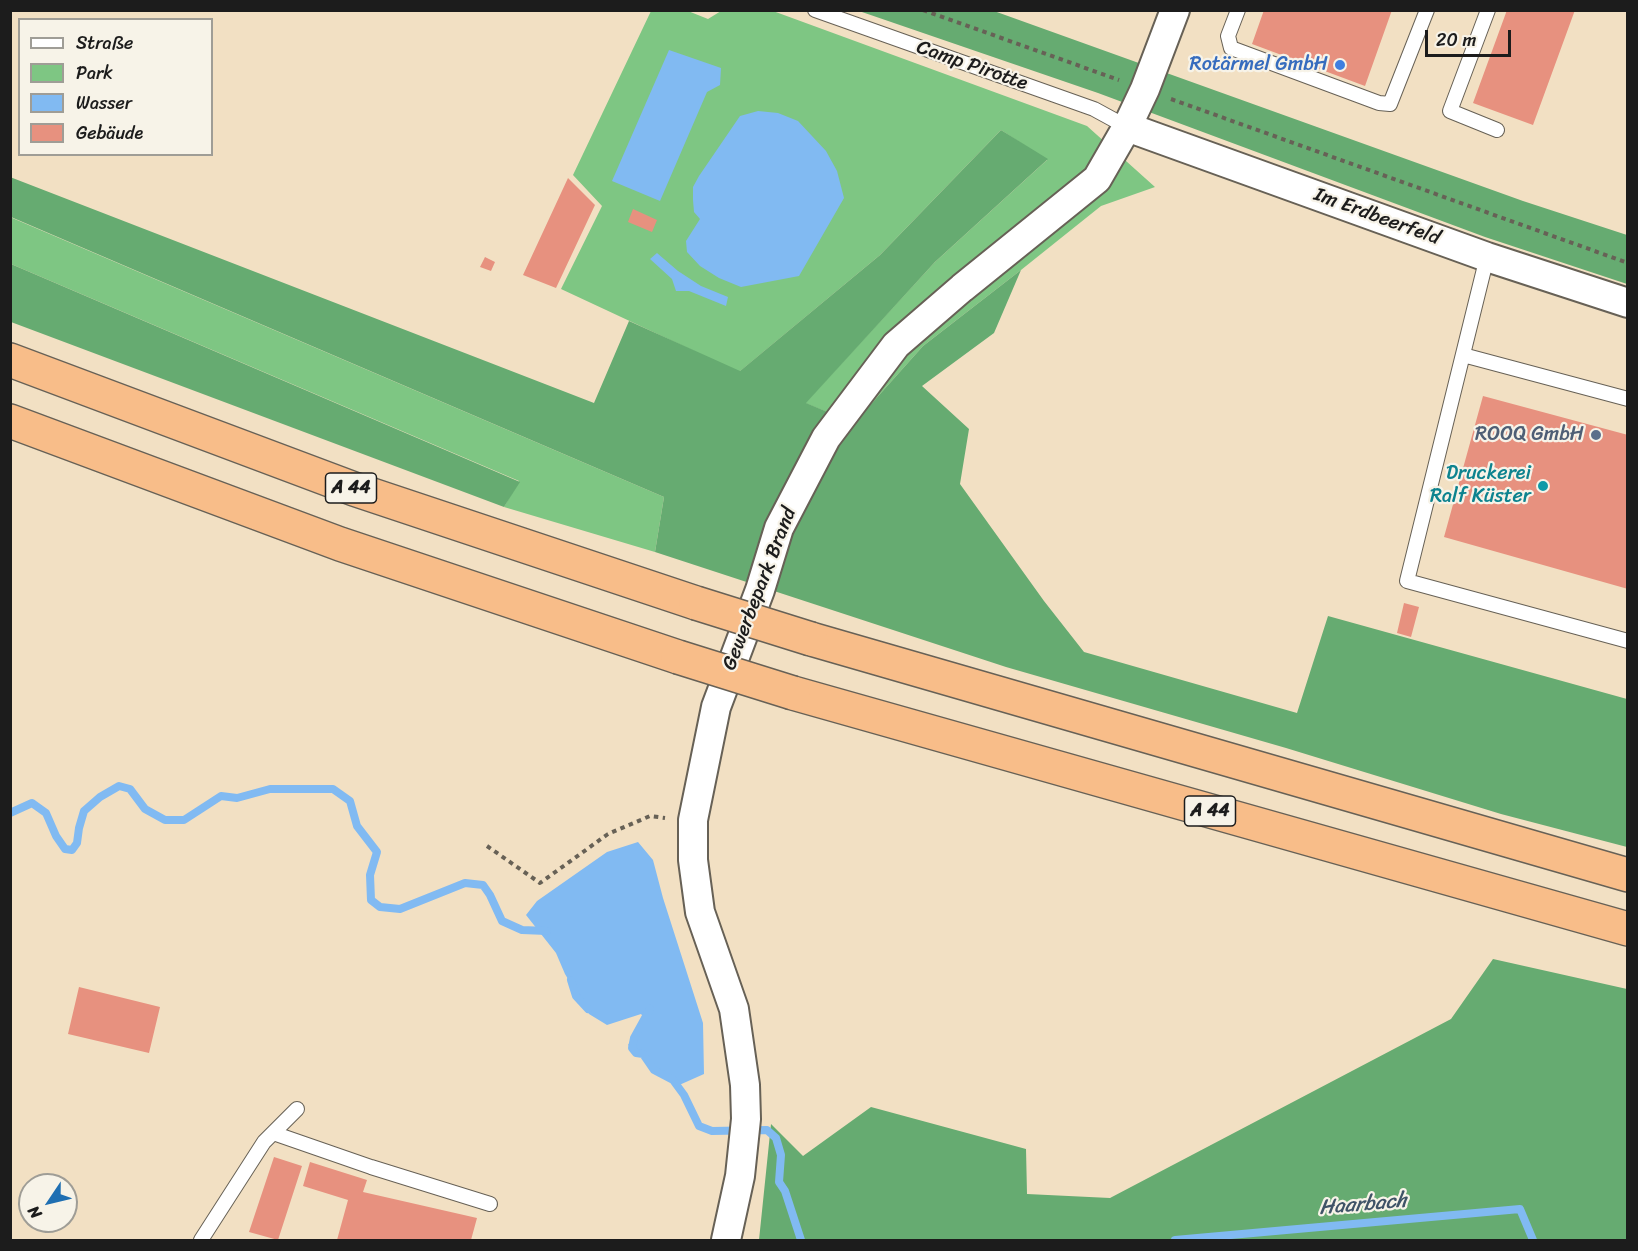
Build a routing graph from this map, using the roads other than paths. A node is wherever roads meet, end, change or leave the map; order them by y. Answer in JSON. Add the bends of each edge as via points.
{"nodes":[{"id":1,"x":815,"y":10,"type":"edge"},
{"id":2,"x":1175,"y":10,"type":"edge"},
{"id":3,"x":1238,"y":10,"type":"edge"},
{"id":4,"x":1427,"y":10,"type":"edge"},
{"id":5,"x":1488,"y":10,"type":"edge"},
{"id":6,"x":1127,"y":127,"type":"junction"},
{"id":7,"x":1497,"y":130,"type":"dead end"},
{"id":8,"x":1487,"y":257,"type":"junction"},
{"id":9,"x":1628,"y":303,"type":"edge"},
{"id":10,"x":1463,"y":354,"type":"junction"},
{"id":11,"x":10,"y":360,"type":"edge"},
{"id":12,"x":1628,"y":399,"type":"edge"},
{"id":13,"x":10,"y":421,"type":"edge"},
{"id":14,"x":1628,"y":641,"type":"edge"},
{"id":15,"x":1628,"y":874,"type":"edge"},
{"id":16,"x":1628,"y":929,"type":"edge"},
{"id":17,"x":297,"y":1109,"type":"dead end"},
{"id":18,"x":273,"y":1133,"type":"junction"},
{"id":19,"x":490,"y":1204,"type":"dead end"},
{"id":20,"x":201,"y":1240,"type":"edge"},
{"id":21,"x":726,"y":1240,"type":"edge"}],
"edges":[{"from":1,"to":6,"type":"lane","name":"Camp Pirotte","via":[[1094,109]]},
{"from":2,"to":6,"type":"street","name":"Gewerbepark Brand"},
{"from":3,"to":4,"type":"lane","via":[[1228,36],[1231,48],[1390,104]]},
{"from":5,"to":7,"type":"lane","via":[[1450,111]]},
{"from":6,"to":8,"type":"street","name":"Im Erdbeerfeld"},
{"from":6,"to":21,"type":"street","name":"Gewerbepark Brand","via":[[1097,179],[896,345],[826,438],[779,528],[716,707],[693,819],[693,860],[700,912],[734,1009],[745,1085],[740,1176]]},
{"from":8,"to":9,"type":"street","name":"Im Erdbeerfeld"},
{"from":8,"to":10,"type":"lane"},
{"from":10,"to":12,"type":"lane"},
{"from":10,"to":14,"type":"lane","via":[[1407,582]]},
{"from":11,"to":15,"type":"highway","number":"A 44","bridge":true,"via":[[354,489],[696,603]]},
{"from":13,"to":16,"type":"highway","number":"A 44","bridge":true,"via":[[340,544],[678,657]]},
{"from":17,"to":18,"type":"lane"},
{"from":18,"to":19,"type":"lane"},
{"from":18,"to":20,"type":"lane"}]}
